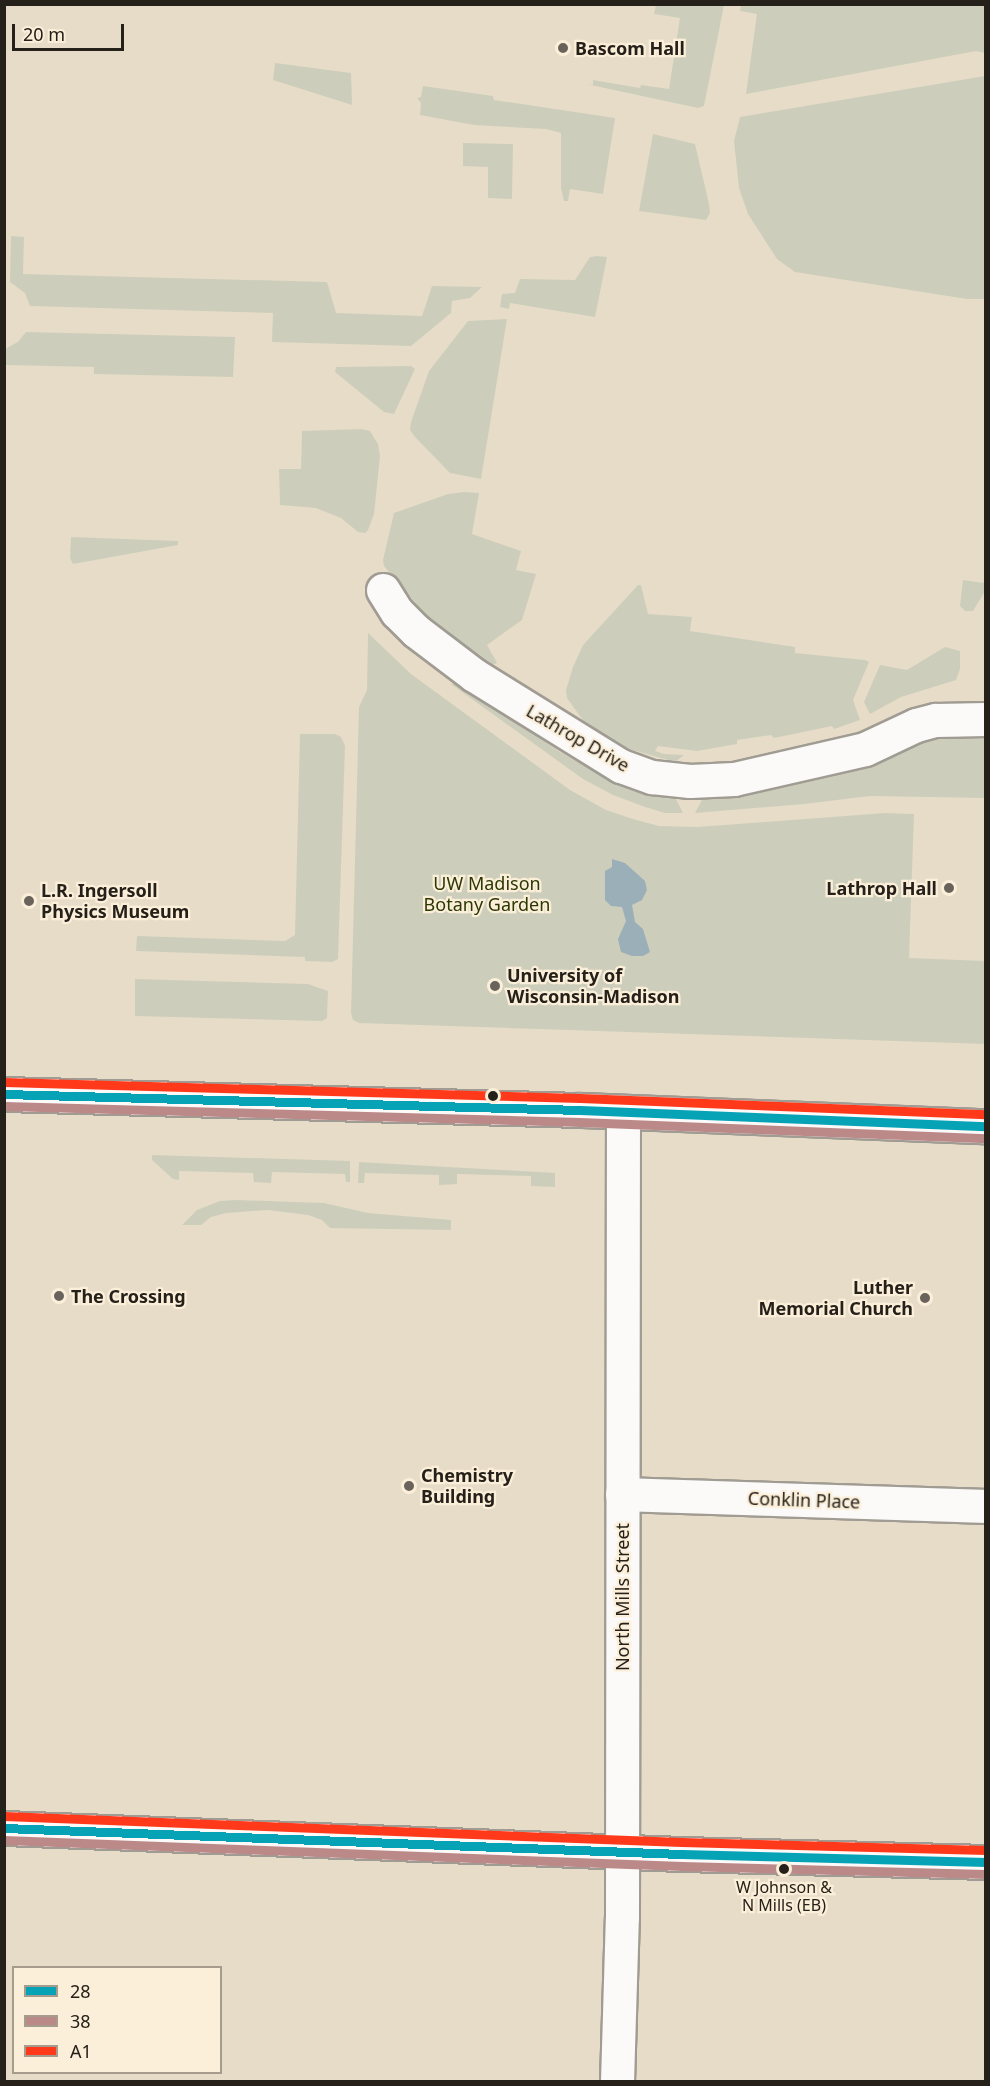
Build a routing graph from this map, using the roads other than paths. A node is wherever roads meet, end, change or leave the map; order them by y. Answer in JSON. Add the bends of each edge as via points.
{"nodes":[{"id":1,"x":382,"y":590,"type":"dead end"},
{"id":2,"x":986,"y":719,"type":"edge"},
{"id":3,"x":4,"y":1094,"type":"edge"},
{"id":4,"x":623,"y":1112,"type":"junction"},
{"id":5,"x":986,"y":1126,"type":"edge"},
{"id":6,"x":622,"y":1494,"type":"junction"},
{"id":7,"x":986,"y":1506,"type":"edge"},
{"id":8,"x":4,"y":1827,"type":"edge"},
{"id":9,"x":622,"y":1852,"type":"junction"},
{"id":10,"x":986,"y":1862,"type":"edge"},
{"id":11,"x":617,"y":2082,"type":"edge"}],
"edges":[{"from":1,"to":2,"type":"street","name":"Lathrop Drive","via":[[416,631],[506,696],[621,766],[668,780],[713,782],[745,777],[866,749],[935,720]]},
{"from":3,"to":4,"type":"street"},
{"from":4,"to":5,"type":"street"},
{"from":4,"to":6,"type":"street","name":"North Mills Street"},
{"from":6,"to":7,"type":"street","name":"Conklin Place"},
{"from":6,"to":9,"type":"street","name":"North Mills Street"},
{"from":8,"to":9,"type":"street"},
{"from":9,"to":10,"type":"street"},
{"from":9,"to":11,"type":"street","name":"North Mills Street"}]}
